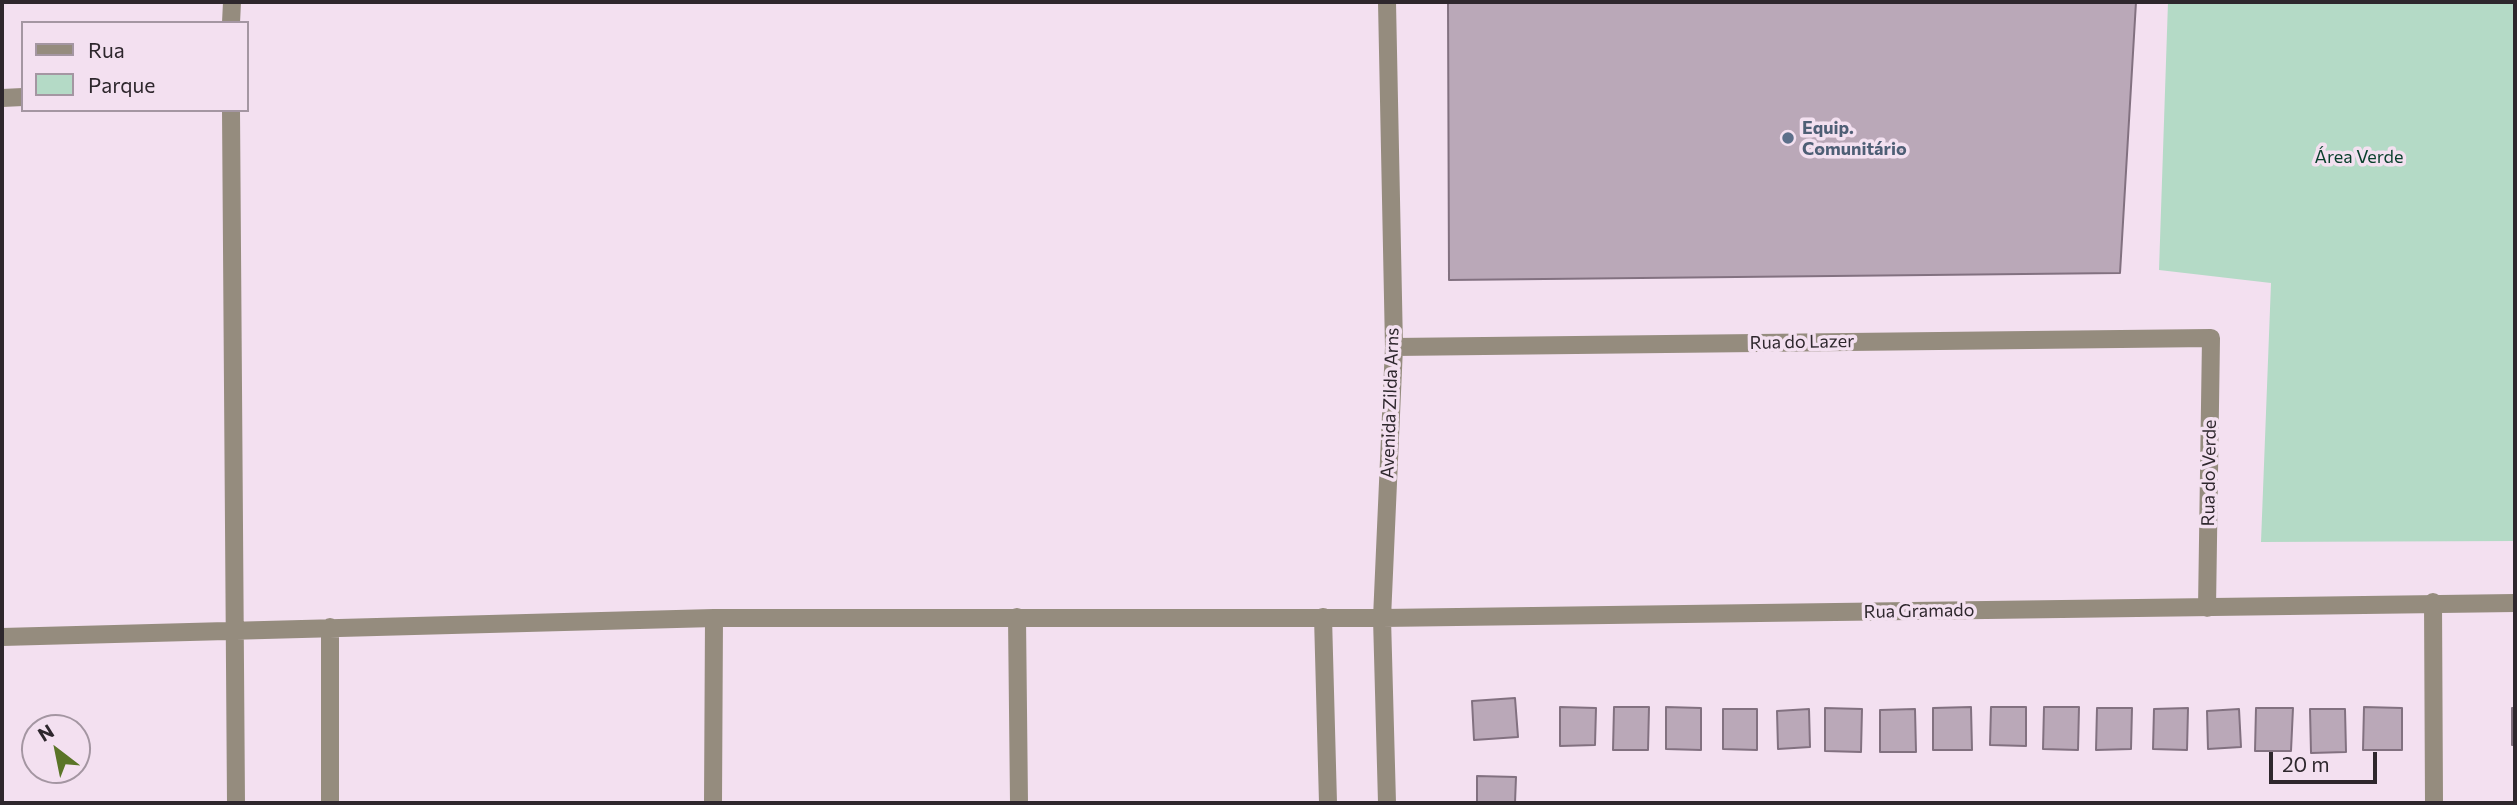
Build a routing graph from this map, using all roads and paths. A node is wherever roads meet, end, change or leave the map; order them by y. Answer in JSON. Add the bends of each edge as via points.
{"nodes":[{"id":1,"x":232,"y":2,"type":"edge"},
{"id":2,"x":1387,"y":2,"type":"edge"},
{"id":3,"x":231,"y":21,"type":"edge"},
{"id":4,"x":21,"y":97,"type":"edge"},
{"id":5,"x":2,"y":98,"type":"edge"},
{"id":6,"x":231,"y":112,"type":"edge"},
{"id":7,"x":2211,"y":338,"type":"joint"},
{"id":8,"x":1394,"y":347,"type":"junction"},
{"id":9,"x":2434,"y":602,"type":"junction"},
{"id":10,"x":2515,"y":603,"type":"edge"},
{"id":11,"x":2207,"y":608,"type":"junction"},
{"id":12,"x":1017,"y":617,"type":"junction"},
{"id":13,"x":1323,"y":617,"type":"junction"},
{"id":14,"x":714,"y":618,"type":"junction"},
{"id":15,"x":1382,"y":618,"type":"junction"},
{"id":16,"x":330,"y":627,"type":"junction"},
{"id":17,"x":236,"y":629,"type":"junction"},
{"id":18,"x":2,"y":637,"type":"edge"},
{"id":19,"x":236,"y":803,"type":"edge"},
{"id":20,"x":330,"y":803,"type":"edge"},
{"id":21,"x":713,"y":803,"type":"edge"},
{"id":22,"x":1019,"y":803,"type":"edge"},
{"id":23,"x":1328,"y":803,"type":"edge"},
{"id":24,"x":1387,"y":803,"type":"edge"},
{"id":25,"x":2434,"y":803,"type":"edge"}],
"edges":[{"from":1,"to":3,"type":"street"},
{"from":2,"to":8,"type":"street","name":"Avenida Zilda Arns"},
{"from":4,"to":5,"type":"street"},
{"from":6,"to":17,"type":"street"},
{"from":7,"to":8,"type":"street","name":"Rua do Lazer"},
{"from":7,"to":11,"type":"street","name":"Rua do Verde"},
{"from":8,"to":15,"type":"street","name":"Avenida Zilda Arns"},
{"from":9,"to":10,"type":"street","name":"Rua Gramado"},
{"from":9,"to":11,"type":"street","name":"Rua Gramado"},
{"from":9,"to":25,"type":"street"},
{"from":11,"to":15,"type":"street","name":"Rua Gramado"},
{"from":12,"to":13,"type":"street","name":"Rua Gramado"},
{"from":12,"to":14,"type":"street","name":"Rua Gramado"},
{"from":12,"to":22,"type":"street"},
{"from":13,"to":15,"type":"street","name":"Rua Gramado"},
{"from":13,"to":23,"type":"street"},
{"from":14,"to":16,"type":"street","name":"Rua Gramado"},
{"from":14,"to":21,"type":"street"},
{"from":15,"to":24,"type":"street","name":"Avenida Zilda Arns"},
{"from":16,"to":17,"type":"street","name":"Rua Gramado"},
{"from":16,"to":20,"type":"street"},
{"from":17,"to":18,"type":"street","name":"Rua Gramado"},
{"from":17,"to":19,"type":"street"}]}
